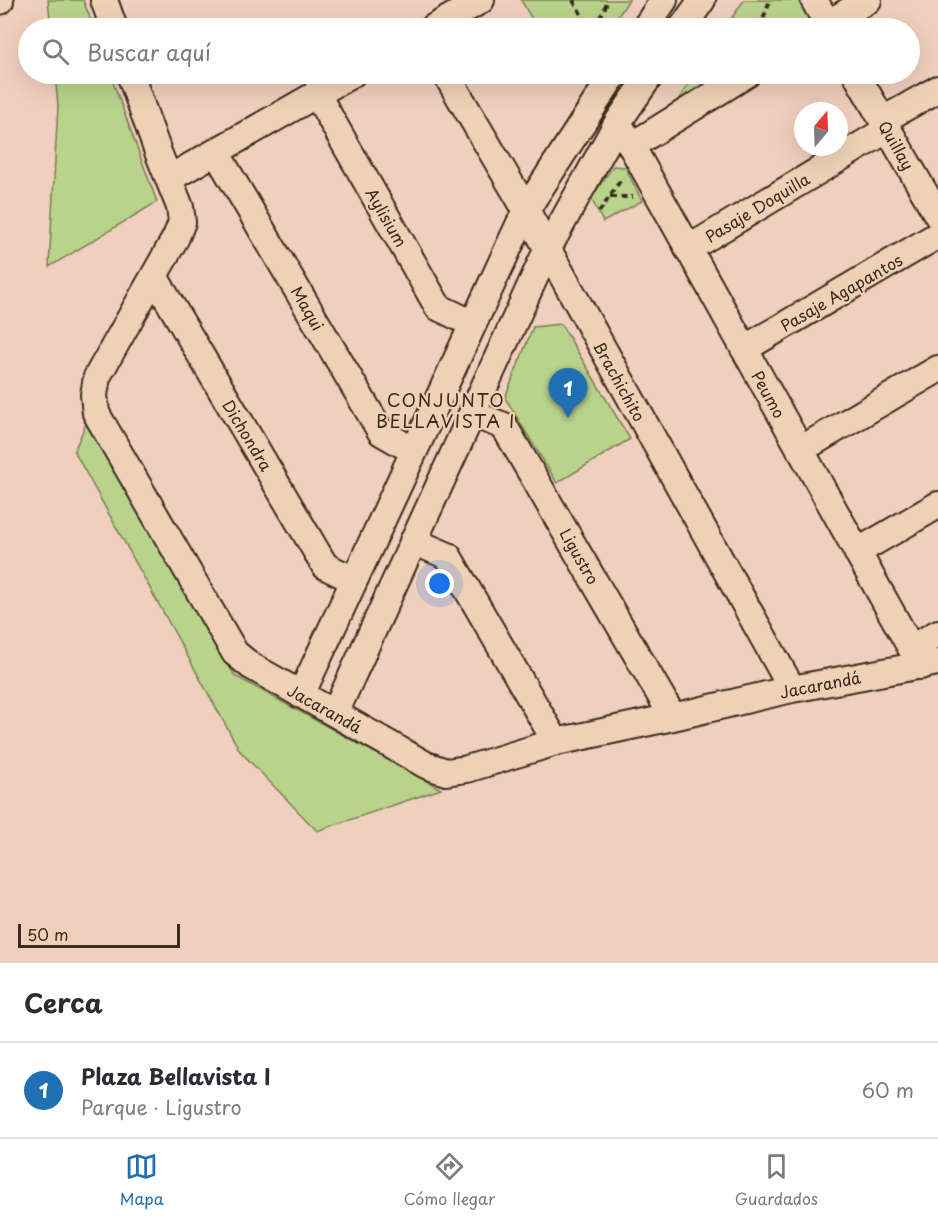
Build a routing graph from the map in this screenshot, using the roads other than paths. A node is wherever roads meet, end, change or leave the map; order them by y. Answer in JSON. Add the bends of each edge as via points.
{"nodes":[{"id":1,"x":104,"y":0,"type":"edge"},
{"id":2,"x":481,"y":0,"type":"edge"},
{"id":3,"x":664,"y":0,"type":"edge"},
{"id":4,"x":702,"y":0,"type":"edge"},
{"id":5,"x":814,"y":0,"type":"edge"},
{"id":6,"x":868,"y":0,"type":"edge"},
{"id":7,"x":110,"y":18,"type":"edge"},
{"id":8,"x":450,"y":18,"type":"edge"},
{"id":9,"x":652,"y":18,"type":"edge"},
{"id":10,"x":689,"y":18,"type":"edge"},
{"id":11,"x":822,"y":18,"type":"edge"},
{"id":12,"x":840,"y":18,"type":"edge"},
{"id":13,"x":134,"y":84,"type":"edge"},
{"id":14,"x":333,"y":84,"type":"edge"},
{"id":15,"x":452,"y":84,"type":"edge"},
{"id":16,"x":607,"y":84,"type":"edge"},
{"id":17,"x":644,"y":84,"type":"edge"},
{"id":18,"x":733,"y":84,"type":"edge"},
{"id":19,"x":862,"y":84,"type":"edge"},
{"id":20,"x":938,"y":89,"type":"edge"},
{"id":21,"x":316,"y":93,"type":"junction"},
{"id":22,"x":618,"y":122,"type":"junction"},
{"id":23,"x":886,"y":125,"type":"junction"},
{"id":24,"x":216,"y":152,"type":"junction"},
{"id":25,"x":635,"y":154,"type":"junction"},
{"id":26,"x":170,"y":178,"type":"junction"},
{"id":27,"x":525,"y":210,"type":"junction"},
{"id":28,"x":938,"y":216,"type":"edge"},
{"id":29,"x":938,"y":235,"type":"edge"},
{"id":30,"x":688,"y":249,"type":"junction"},
{"id":31,"x":547,"y":250,"type":"junction"},
{"id":32,"x":154,"y":276,"type":"junction"},
{"id":33,"x":473,"y":324,"type":"junction"},
{"id":34,"x":744,"y":349,"type":"junction"},
{"id":35,"x":938,"y":369,"type":"edge"},
{"id":36,"x":472,"y":414,"type":"junction"},
{"id":37,"x":800,"y":450,"type":"junction"},
{"id":38,"x":414,"y":451,"type":"junction"},
{"id":39,"x":938,"y":505,"type":"edge"},
{"id":40,"x":413,"y":541,"type":"junction"},
{"id":41,"x":857,"y":552,"type":"junction"},
{"id":42,"x":354,"y":580,"type":"junction"},
{"id":43,"x":938,"y":633,"type":"edge"},
{"id":44,"x":923,"y":659,"type":"edge"},
{"id":45,"x":792,"y":689,"type":"junction"},
{"id":46,"x":301,"y":694,"type":"junction"},
{"id":47,"x":335,"y":713,"type":"junction"},
{"id":48,"x":674,"y":717,"type":"junction"},
{"id":49,"x":556,"y":742,"type":"junction"}],
"edges":[{"from":1,"to":7,"type":"street"},
{"from":2,"to":8,"type":"street"},
{"from":3,"to":9,"type":"street"},
{"from":4,"to":10,"type":"street"},
{"from":5,"to":11,"type":"street"},
{"from":6,"to":12,"type":"street"},
{"from":13,"to":26,"type":"street","name":"Jacarandá"},
{"from":14,"to":21,"type":"street"},
{"from":15,"to":27,"type":"street","name":"Brachichito"},
{"from":16,"to":27,"type":"street"},
{"from":17,"to":22,"type":"street"},
{"from":18,"to":25,"type":"street"},
{"from":19,"to":23,"type":"street","name":"Quillay"},
{"from":20,"to":23,"type":"street","name":"Pasaje Doquilla"},
{"from":21,"to":24,"type":"street"},
{"from":21,"to":33,"type":"street","name":"Aylisium","via":[[438,307]]},
{"from":22,"to":25,"type":"street","name":"Peumo"},
{"from":22,"to":31,"type":"street"},
{"from":23,"to":28,"type":"street","name":"Quillay"},
{"from":23,"to":30,"type":"street","name":"Pasaje Doquilla"},
{"from":24,"to":26,"type":"street"},
{"from":24,"to":38,"type":"street","name":"Maqui","via":[[381,432]]},
{"from":25,"to":30,"type":"street","name":"Peumo"},
{"from":26,"to":32,"type":"street","name":"Jacarandá","via":[[182,222]]},
{"from":27,"to":31,"type":"street","name":"Brachichito"},
{"from":27,"to":33,"type":"street"},
{"from":29,"to":34,"type":"street","name":"Pasaje Agapantos"},
{"from":30,"to":34,"type":"street","name":"Peumo"},
{"from":31,"to":36,"type":"street"},
{"from":31,"to":45,"type":"street","name":"Brachichito"},
{"from":32,"to":42,"type":"street","name":"Dichondra","via":[[325,566]]},
{"from":32,"to":46,"type":"street","name":"Jacarandá","via":[[97,377],[96,413],[234,652]]},
{"from":33,"to":38,"type":"street"},
{"from":34,"to":37,"type":"street","name":"Peumo"},
{"from":35,"to":37,"type":"street"},
{"from":36,"to":40,"type":"street"},
{"from":36,"to":48,"type":"street","name":"Ligustro","via":[[504,426]]},
{"from":37,"to":41,"type":"street","name":"Peumo"},
{"from":38,"to":42,"type":"street"},
{"from":39,"to":41,"type":"street"},
{"from":40,"to":47,"type":"street"},
{"from":40,"to":49,"type":"street","via":[[448,556]]},
{"from":41,"to":44,"type":"street","name":"Peumo"},
{"from":42,"to":46,"type":"street"},
{"from":43,"to":44,"type":"street","name":"Jacarandá"},
{"from":44,"to":45,"type":"street","name":"Jacarandá"},
{"from":45,"to":48,"type":"street","name":"Jacarandá"},
{"from":46,"to":47,"type":"street","name":"Jacarandá"},
{"from":47,"to":49,"type":"street","name":"Jacarandá","via":[[426,765],[446,772]]},
{"from":48,"to":49,"type":"street","name":"Jacarandá"}]}
